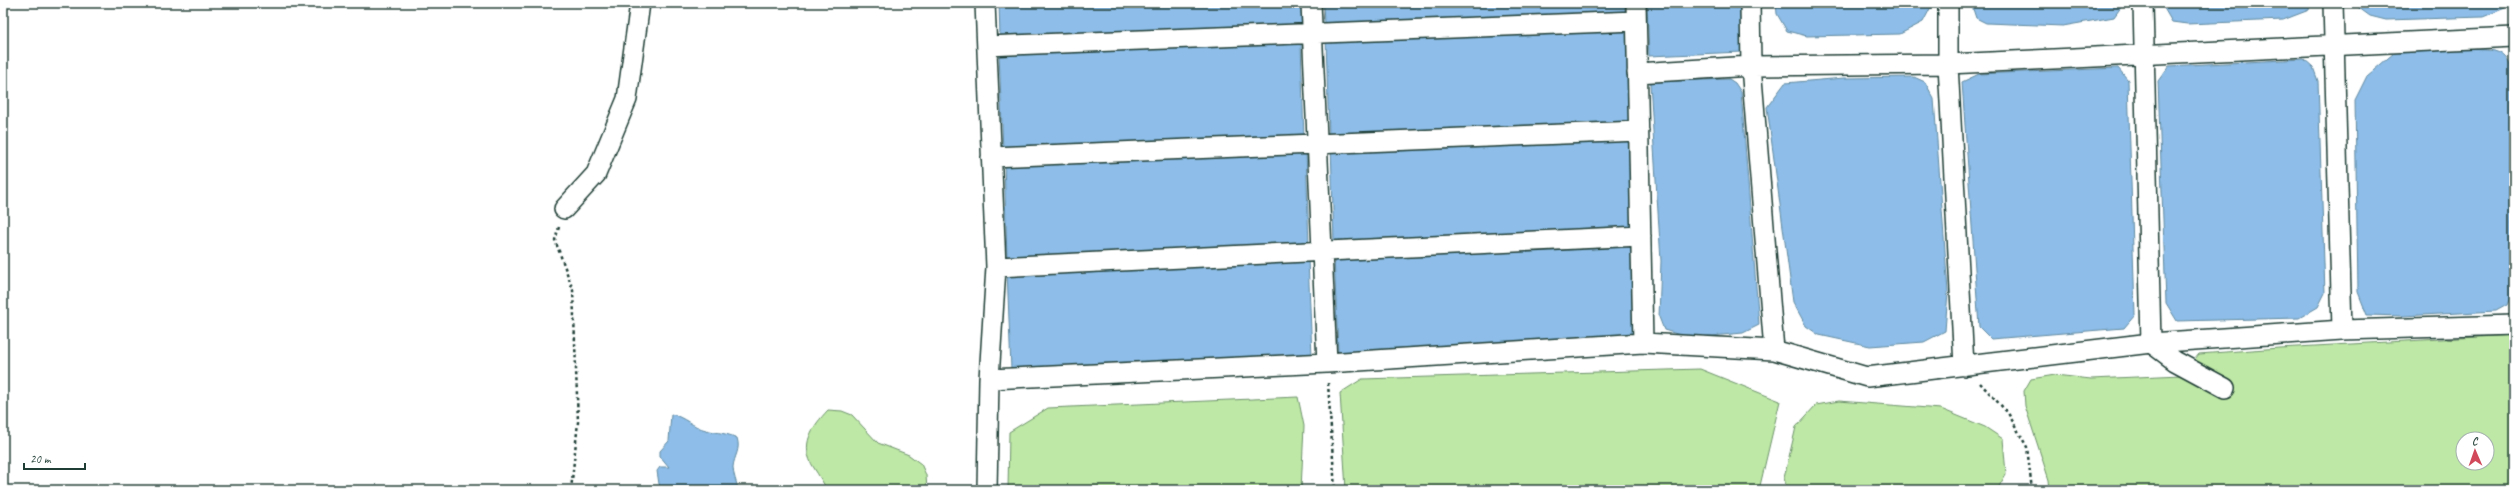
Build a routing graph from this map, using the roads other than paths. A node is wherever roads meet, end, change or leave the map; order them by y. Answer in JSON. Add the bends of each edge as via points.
{"nodes":[{"id":1,"x":640,"y":3,"type":"edge"},
{"id":2,"x":985,"y":3,"type":"edge"},
{"id":3,"x":1311,"y":3,"type":"edge"},
{"id":4,"x":1750,"y":3,"type":"edge"},
{"id":5,"x":1948,"y":3,"type":"edge"},
{"id":6,"x":2143,"y":3,"type":"edge"},
{"id":7,"x":2333,"y":3,"type":"edge"},
{"id":8,"x":1636,"y":12,"type":"edge"},
{"id":9,"x":1312,"y":33,"type":"junction"},
{"id":10,"x":2514,"y":37,"type":"edge"},
{"id":11,"x":987,"y":46,"type":"junction"},
{"id":12,"x":2334,"y":46,"type":"junction"},
{"id":13,"x":2144,"y":54,"type":"junction"},
{"id":14,"x":1948,"y":64,"type":"junction"},
{"id":15,"x":1751,"y":66,"type":"junction"},
{"id":16,"x":1637,"y":72,"type":"junction"},
{"id":17,"x":1639,"y":131,"type":"junction"},
{"id":18,"x":1316,"y":144,"type":"junction"},
{"id":19,"x":991,"y":157,"type":"junction"},
{"id":20,"x":564,"y":209,"type":"road end"},
{"id":21,"x":1641,"y":236,"type":"junction"},
{"id":22,"x":1322,"y":250,"type":"junction"},
{"id":23,"x":996,"y":267,"type":"junction"},
{"id":24,"x":2514,"y":325,"type":"edge"},
{"id":25,"x":2342,"y":330,"type":"junction"},
{"id":26,"x":1643,"y":343,"type":"junction"},
{"id":27,"x":2151,"y":343,"type":"junction"},
{"id":28,"x":1774,"y":350,"type":"junction"},
{"id":29,"x":1327,"y":363,"type":"junction"},
{"id":30,"x":1964,"y":366,"type":"junction"},
{"id":31,"x":989,"y":379,"type":"junction"},
{"id":32,"x":2225,"y":388,"type":"dead end"},
{"id":33,"x":987,"y":490,"type":"edge"}],
"edges":[{"from":1,"to":20,"type":"lane","via":[[627,99],[596,174]]},
{"from":2,"to":11,"type":"lane"},
{"from":3,"to":9,"type":"lane"},
{"from":4,"to":15,"type":"lane"},
{"from":5,"to":14,"type":"lane"},
{"from":6,"to":13,"type":"lane"},
{"from":7,"to":12,"type":"lane"},
{"from":8,"to":9,"type":"lane"},
{"from":8,"to":16,"type":"lane"},
{"from":9,"to":11,"type":"lane"},
{"from":9,"to":18,"type":"lane"},
{"from":10,"to":12,"type":"lane"},
{"from":11,"to":19,"type":"lane"},
{"from":12,"to":13,"type":"lane"},
{"from":12,"to":25,"type":"lane"},
{"from":13,"to":14,"type":"lane"},
{"from":13,"to":27,"type":"lane"},
{"from":14,"to":15,"type":"lane"},
{"from":14,"to":30,"type":"lane"},
{"from":15,"to":16,"type":"lane"},
{"from":15,"to":28,"type":"lane"},
{"from":16,"to":17,"type":"lane"},
{"from":17,"to":18,"type":"lane"},
{"from":17,"to":21,"type":"lane"},
{"from":18,"to":19,"type":"lane"},
{"from":18,"to":22,"type":"lane"},
{"from":19,"to":23,"type":"lane"},
{"from":21,"to":22,"type":"lane"},
{"from":21,"to":26,"type":"lane"},
{"from":22,"to":23,"type":"lane"},
{"from":22,"to":29,"type":"lane"},
{"from":23,"to":31,"type":"lane"},
{"from":24,"to":25,"type":"lane"},
{"from":25,"to":27,"type":"lane"},
{"from":26,"to":28,"type":"lane"},
{"from":26,"to":29,"type":"lane"},
{"from":27,"to":30,"type":"lane"},
{"from":27,"to":32,"type":"lane","via":[[2176,361]]},
{"from":28,"to":30,"type":"lane","via":[[1868,377]]},
{"from":29,"to":31,"type":"lane"},
{"from":31,"to":33,"type":"lane"}]}
